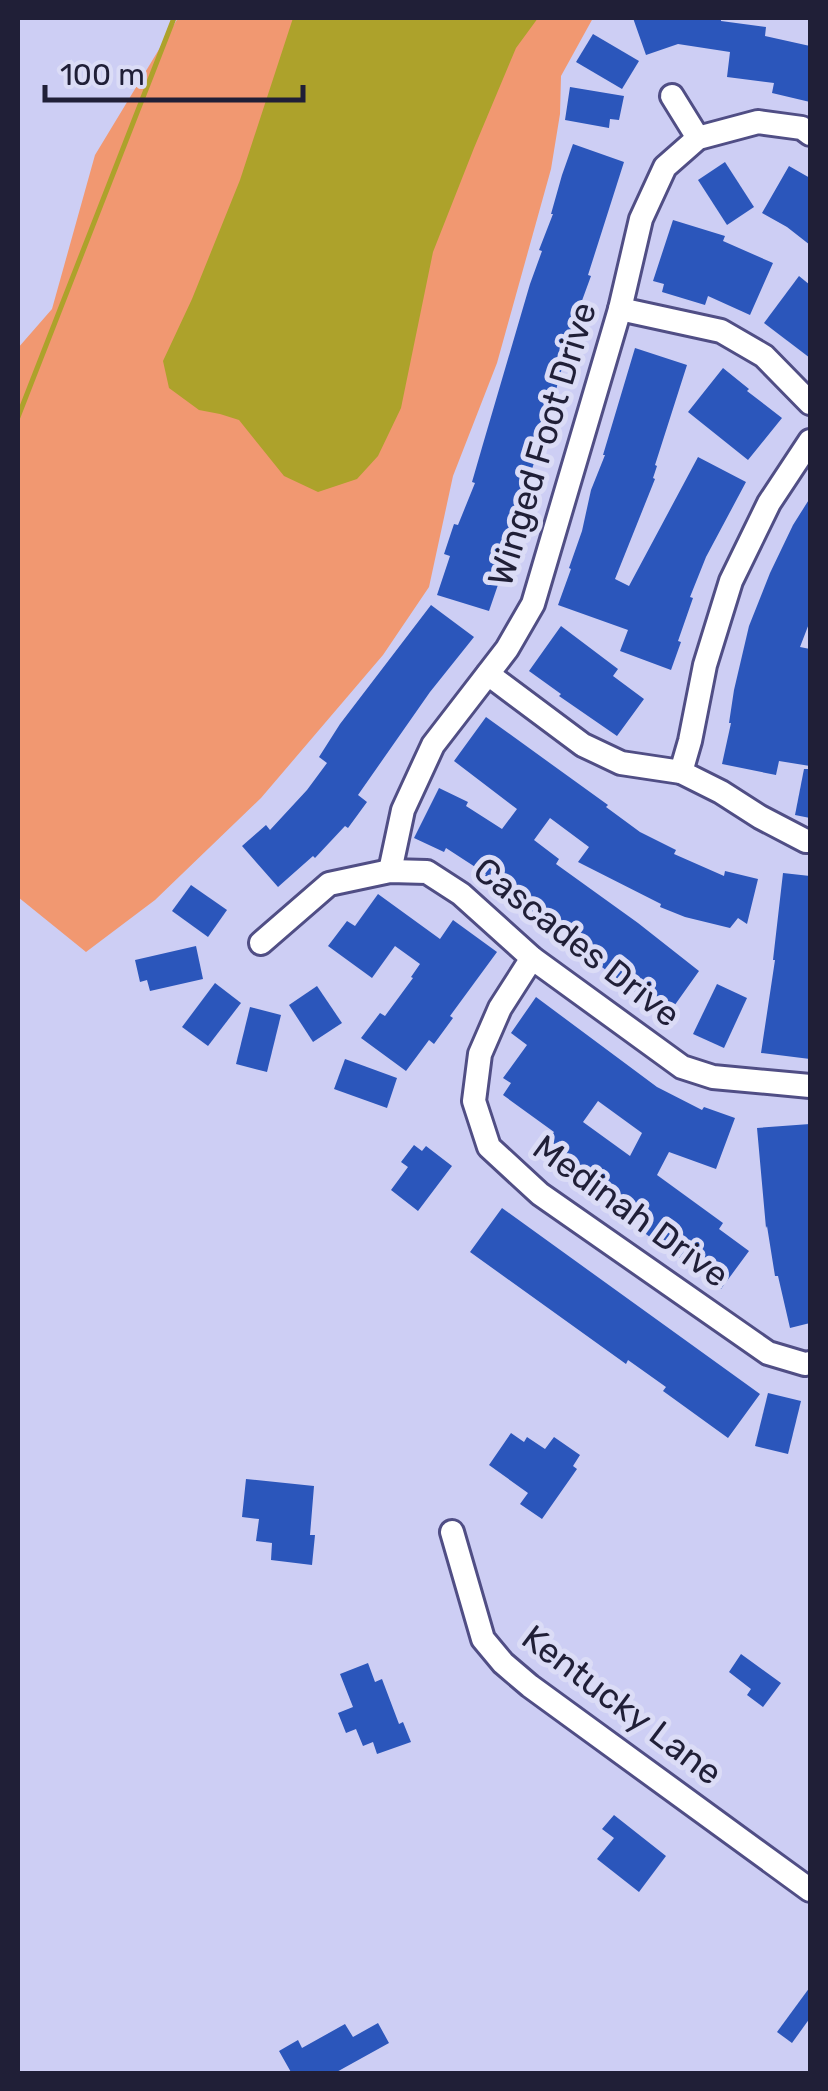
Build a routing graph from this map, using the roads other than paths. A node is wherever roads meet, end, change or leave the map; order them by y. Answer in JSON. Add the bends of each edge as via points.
{"nodes":[{"id":1,"x":672,"y":96,"type":"dead end"},
{"id":2,"x":810,"y":134,"type":"edge"},
{"id":3,"x":698,"y":138,"type":"junction"},
{"id":4,"x":620,"y":309,"type":"junction"},
{"id":5,"x":810,"y":403,"type":"edge"},
{"id":6,"x":810,"y":442,"type":"edge"},
{"id":7,"x":488,"y":674,"type":"junction"},
{"id":8,"x":681,"y":772,"type":"junction"},
{"id":9,"x":810,"y":841,"type":"edge"},
{"id":10,"x":390,"y":871,"type":"junction"},
{"id":11,"x":261,"y":943,"type":"dead end"},
{"id":12,"x":532,"y":958,"type":"junction"},
{"id":13,"x":810,"y":1086,"type":"edge"},
{"id":14,"x":810,"y":1363,"type":"edge"},
{"id":15,"x":452,"y":1532,"type":"dead end"},
{"id":16,"x":810,"y":1890,"type":"edge"}],
"edges":[{"from":1,"to":3,"type":"street"},
{"from":2,"to":3,"type":"street","name":"Winged Foot Drive","via":[[758,122]]},
{"from":3,"to":4,"type":"street","name":"Winged Foot Drive","via":[[665,167],[641,219]]},
{"from":4,"to":5,"type":"street","via":[[721,332],[764,356]]},
{"from":4,"to":7,"type":"street","name":"Winged Foot Drive","via":[[533,604]]},
{"from":6,"to":8,"type":"street","via":[[768,503],[731,581]]},
{"from":7,"to":8,"type":"street","via":[[583,745],[621,763]]},
{"from":7,"to":10,"type":"street","name":"Winged Foot Drive","via":[[433,746],[402,810]]},
{"from":8,"to":9,"type":"street"},
{"from":10,"to":11,"type":"street","name":"Cascades Drive","via":[[329,884]]},
{"from":10,"to":12,"type":"street","name":"Cascades Drive","via":[[426,872],[462,894]]},
{"from":12,"to":13,"type":"street","name":"Cascades Drive","via":[[682,1067],[713,1077]]},
{"from":12,"to":14,"type":"street","name":"Medinah Drive","via":[[480,1054],[474,1101],[488,1147],[540,1194],[768,1353]]},
{"from":15,"to":16,"type":"street","name":"Kentucky Lane","via":[[483,1640],[503,1664]]}]}
